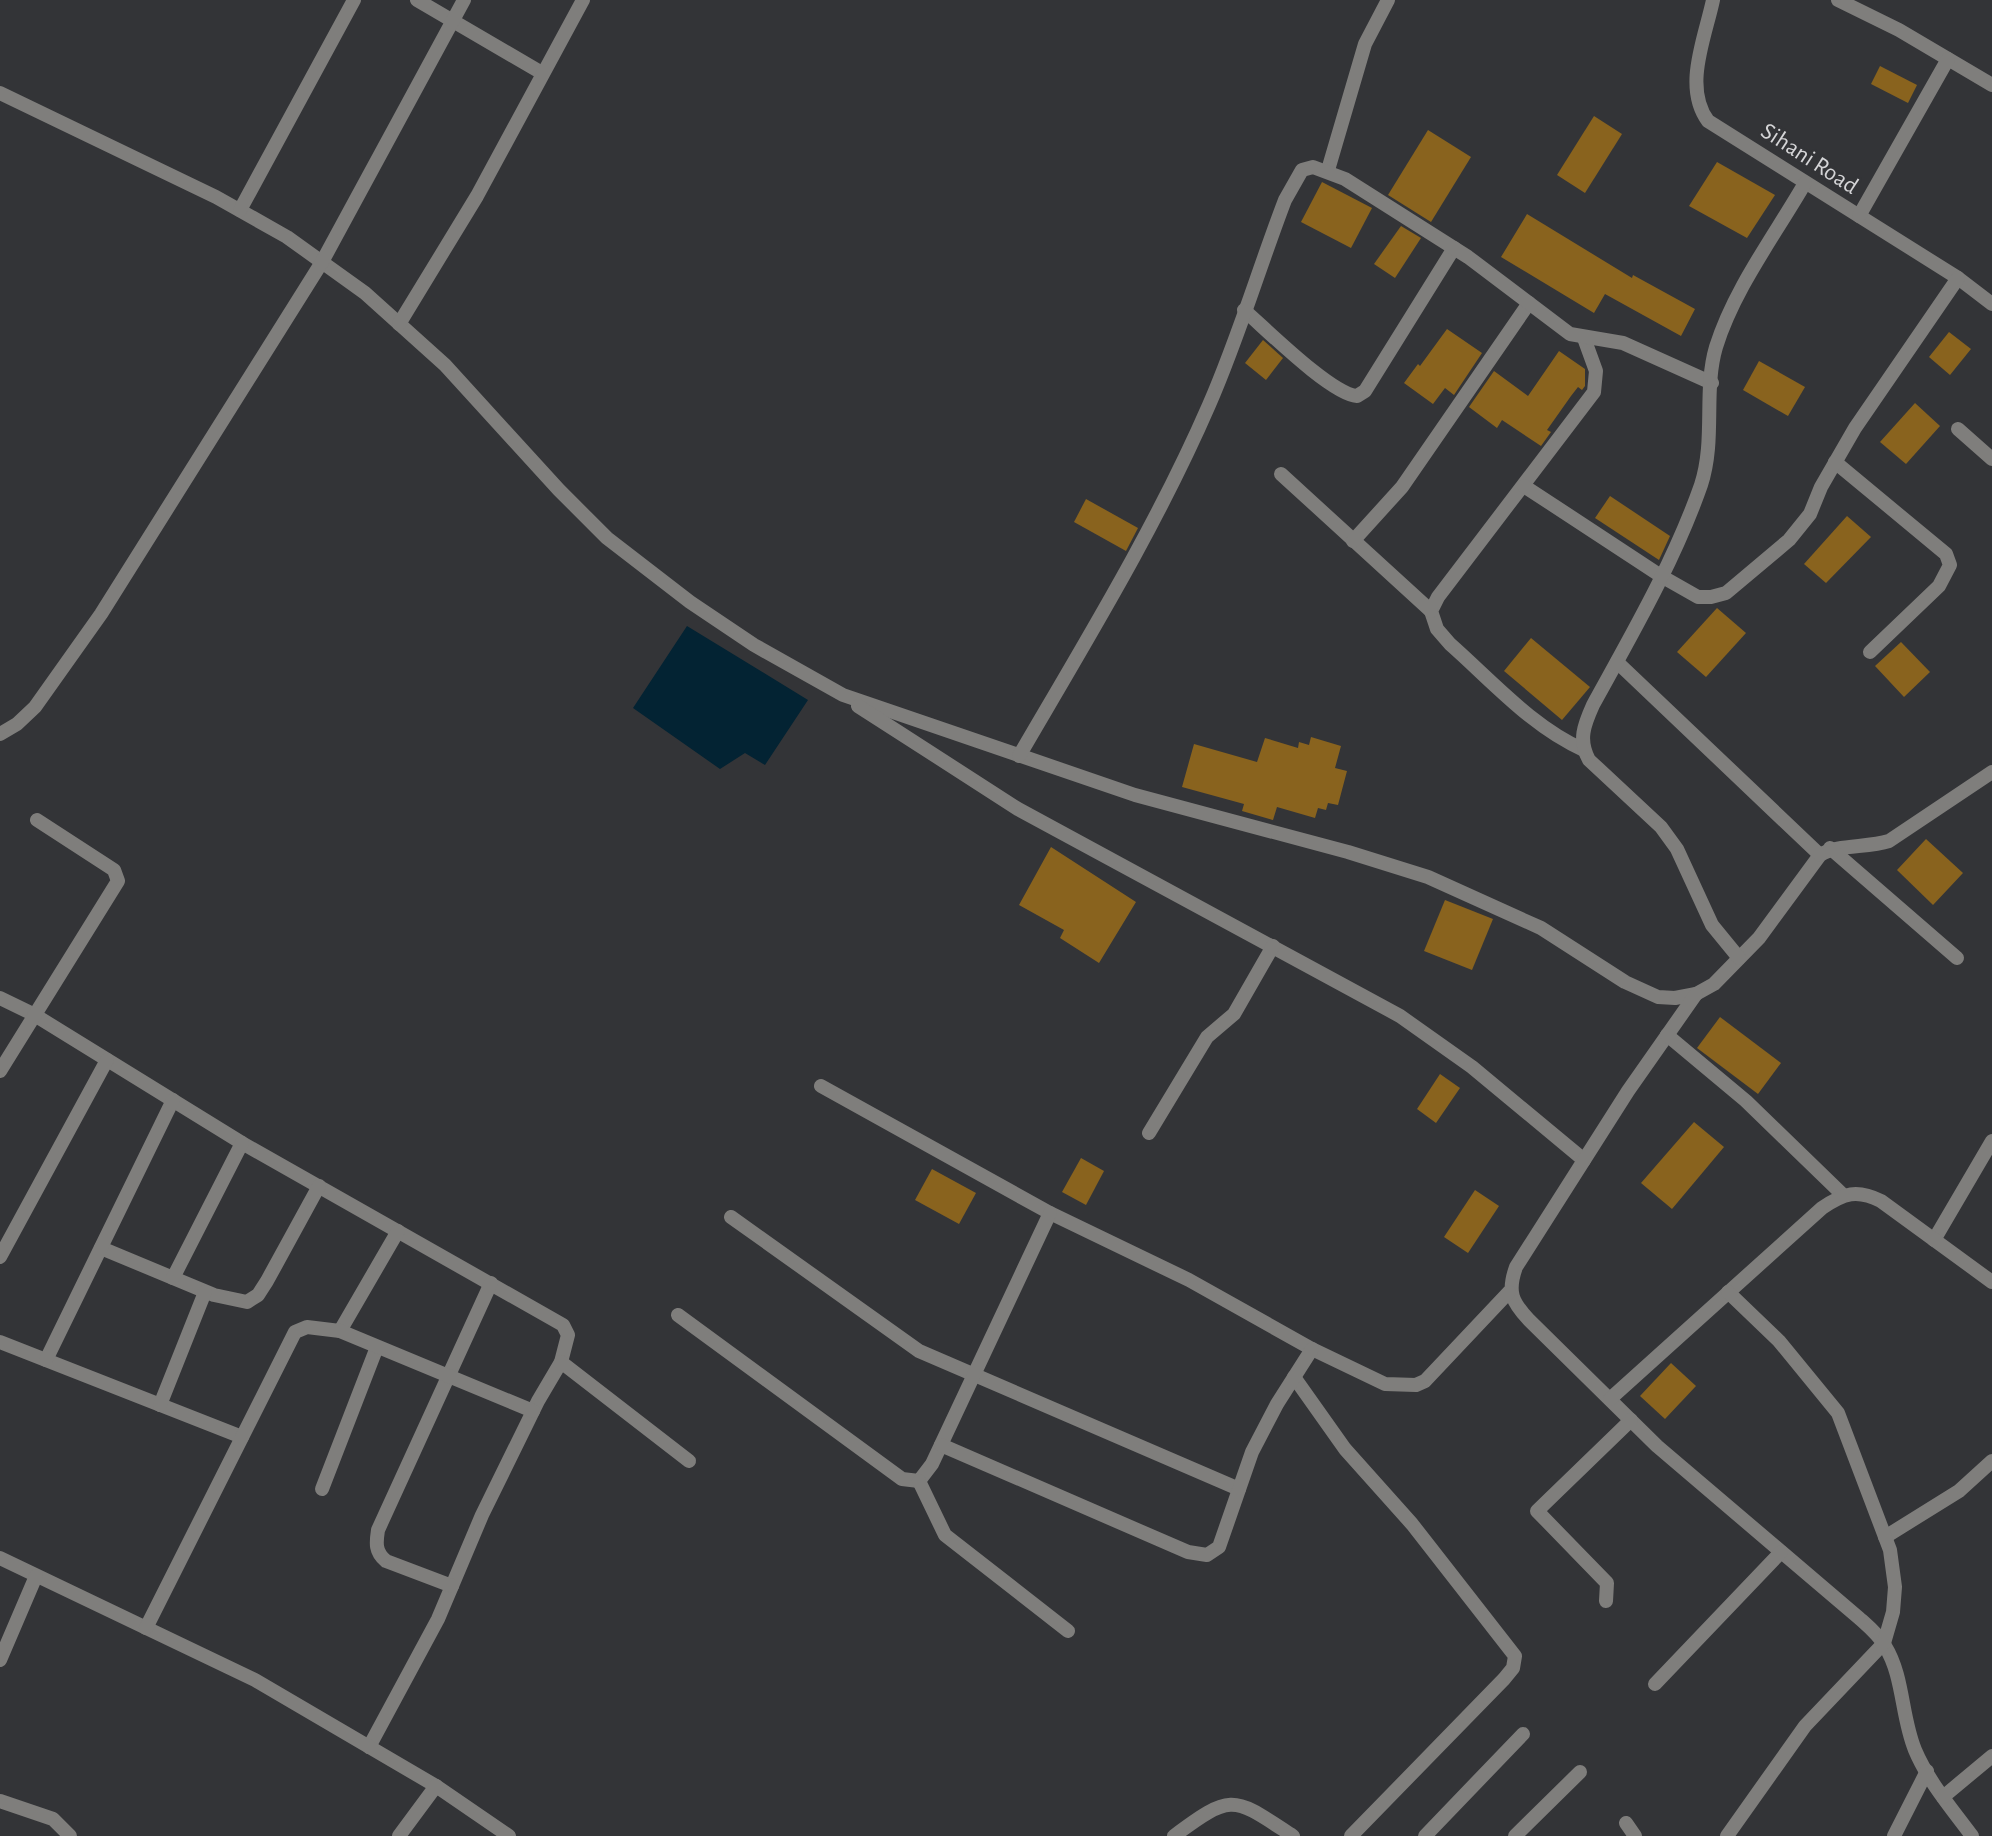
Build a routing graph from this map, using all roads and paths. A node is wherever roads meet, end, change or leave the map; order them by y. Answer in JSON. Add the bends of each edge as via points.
{"nodes":[{"id":1,"x":354,"y":0,"type":"edge"},
{"id":2,"x":418,"y":0,"type":"edge"},
{"id":3,"x":464,"y":0,"type":"edge"},
{"id":4,"x":583,"y":0,"type":"edge"},
{"id":5,"x":1388,"y":0,"type":"edge"},
{"id":6,"x":1713,"y":0,"type":"edge"},
{"id":7,"x":1838,"y":0,"type":"edge"},
{"id":8,"x":453,"y":19,"type":"junction"},
{"id":9,"x":1948,"y":60,"type":"junction"},
{"id":10,"x":542,"y":73,"type":"junction"},
{"id":11,"x":1992,"y":86,"type":"edge"},
{"id":12,"x":0,"y":93,"type":"edge"},
{"id":13,"x":1328,"y":170,"type":"junction"},
{"id":14,"x":1805,"y":183,"type":"junction"},
{"id":15,"x":240,"y":210,"type":"junction"},
{"id":16,"x":1859,"y":216,"type":"junction"},
{"id":17,"x":1454,"y":248,"type":"junction"},
{"id":18,"x":322,"y":262,"type":"junction"},
{"id":19,"x":1958,"y":278,"type":"junction"},
{"id":20,"x":1529,"y":303,"type":"junction"},
{"id":21,"x":1992,"y":304,"type":"edge"},
{"id":22,"x":1244,"y":310,"type":"junction"},
{"id":23,"x":399,"y":324,"type":"junction"},
{"id":24,"x":1584,"y":338,"type":"junction"},
{"id":25,"x":1712,"y":383,"type":"junction"},
{"id":26,"x":1958,"y":429,"type":"dead end"},
{"id":27,"x":1992,"y":459,"type":"edge"},
{"id":28,"x":1835,"y":462,"type":"junction"},
{"id":29,"x":1280,"y":474,"type":"dead end"},
{"id":30,"x":1524,"y":486,"type":"junction"},
{"id":31,"x":1353,"y":541,"type":"junction"},
{"id":32,"x":1661,"y":576,"type":"junction"},
{"id":33,"x":1431,"y":611,"type":"junction"},
{"id":34,"x":1870,"y":652,"type":"dead end"},
{"id":35,"x":1617,"y":662,"type":"junction"},
{"id":36,"x":843,"y":695,"type":"junction"},
{"id":37,"x":0,"y":734,"type":"edge"},
{"id":38,"x":1584,"y":750,"type":"junction"},
{"id":39,"x":1019,"y":756,"type":"junction"},
{"id":40,"x":1992,"y":772,"type":"edge"},
{"id":41,"x":37,"y":820,"type":"dead end"},
{"id":42,"x":1825,"y":852,"type":"junction"},
{"id":43,"x":1273,"y":946,"type":"junction"},
{"id":44,"x":1739,"y":958,"type":"junction"},
{"id":45,"x":1957,"y":958,"type":"dead end"},
{"id":46,"x":1696,"y":994,"type":"junction"},
{"id":47,"x":0,"y":998,"type":"edge"},
{"id":48,"x":33,"y":1014,"type":"junction"},
{"id":49,"x":1667,"y":1035,"type":"junction"},
{"id":50,"x":107,"y":1060,"type":"junction"},
{"id":51,"x":0,"y":1071,"type":"edge"},
{"id":52,"x":821,"y":1086,"type":"dead end"},
{"id":53,"x":173,"y":1100,"type":"junction"},
{"id":54,"x":1149,"y":1133,"type":"dead end"},
{"id":55,"x":1992,"y":1141,"type":"edge"},
{"id":56,"x":242,"y":1143,"type":"junction"},
{"id":57,"x":1584,"y":1160,"type":"junction"},
{"id":58,"x":319,"y":1186,"type":"junction"},
{"id":59,"x":1842,"y":1194,"type":"junction"},
{"id":60,"x":1050,"y":1213,"type":"junction"},
{"id":61,"x":731,"y":1217,"type":"dead end"},
{"id":62,"x":398,"y":1231,"type":"junction"},
{"id":63,"x":1934,"y":1240,"type":"junction"},
{"id":64,"x":101,"y":1248,"type":"junction"},
{"id":65,"x":0,"y":1257,"type":"edge"},
{"id":66,"x":173,"y":1278,"type":"junction"},
{"id":67,"x":1992,"y":1282,"type":"edge"},
{"id":68,"x":491,"y":1283,"type":"junction"},
{"id":69,"x":205,"y":1292,"type":"junction"},
{"id":70,"x":1510,"y":1292,"type":"junction"},
{"id":71,"x":1728,"y":1292,"type":"junction"},
{"id":72,"x":678,"y":1315,"type":"dead end"},
{"id":73,"x":340,"y":1331,"type":"junction"},
{"id":74,"x":0,"y":1342,"type":"edge"},
{"id":75,"x":377,"y":1347,"type":"junction"},
{"id":76,"x":1312,"y":1349,"type":"junction"},
{"id":77,"x":46,"y":1360,"type":"junction"},
{"id":78,"x":561,"y":1362,"type":"junction"},
{"id":79,"x":974,"y":1375,"type":"junction"},
{"id":80,"x":445,"y":1376,"type":"junction"},
{"id":81,"x":1294,"y":1377,"type":"junction"},
{"id":82,"x":1610,"y":1399,"type":"junction"},
{"id":83,"x":160,"y":1405,"type":"junction"},
{"id":84,"x":533,"y":1411,"type":"junction"},
{"id":85,"x":1631,"y":1420,"type":"junction"},
{"id":86,"x":242,"y":1437,"type":"junction"},
{"id":87,"x":941,"y":1446,"type":"junction"},
{"id":88,"x":689,"y":1461,"type":"dead end"},
{"id":89,"x":1992,"y":1461,"type":"edge"},
{"id":90,"x":919,"y":1481,"type":"junction"},
{"id":91,"x":322,"y":1489,"type":"dead end"},
{"id":92,"x":1239,"y":1489,"type":"junction"},
{"id":93,"x":1885,"y":1537,"type":"junction"},
{"id":94,"x":1780,"y":1552,"type":"junction"},
{"id":95,"x":0,"y":1558,"type":"edge"},
{"id":96,"x":36,"y":1576,"type":"junction"},
{"id":97,"x":452,"y":1586,"type":"junction"},
{"id":98,"x":1606,"y":1601,"type":"dead end"},
{"id":99,"x":146,"y":1628,"type":"junction"},
{"id":100,"x":1068,"y":1631,"type":"dead end"},
{"id":101,"x":1884,"y":1643,"type":"junction"},
{"id":102,"x":0,"y":1660,"type":"edge"},
{"id":103,"x":1654,"y":1684,"type":"dead end"},
{"id":104,"x":1523,"y":1734,"type":"dead end"},
{"id":105,"x":369,"y":1747,"type":"junction"},
{"id":106,"x":1992,"y":1756,"type":"edge"},
{"id":107,"x":1927,"y":1771,"type":"junction"},
{"id":108,"x":1580,"y":1772,"type":"dead end"},
{"id":109,"x":436,"y":1786,"type":"junction"},
{"id":110,"x":1943,"y":1797,"type":"junction"},
{"id":111,"x":0,"y":1801,"type":"edge"},
{"id":112,"x":1626,"y":1823,"type":"dead end"},
{"id":113,"x":70,"y":1836,"type":"edge"},
{"id":114,"x":398,"y":1836,"type":"edge"},
{"id":115,"x":509,"y":1836,"type":"edge"},
{"id":116,"x":1174,"y":1836,"type":"edge"},
{"id":117,"x":1293,"y":1836,"type":"edge"},
{"id":118,"x":1351,"y":1836,"type":"edge"},
{"id":119,"x":1425,"y":1836,"type":"edge"},
{"id":120,"x":1515,"y":1836,"type":"edge"},
{"id":121,"x":1635,"y":1836,"type":"edge"},
{"id":122,"x":1727,"y":1836,"type":"edge"},
{"id":123,"x":1894,"y":1836,"type":"edge"},
{"id":124,"x":1972,"y":1836,"type":"edge"}],
"edges":[{"from":1,"to":15,"type":"street"},
{"from":2,"to":8,"type":"street"},
{"from":3,"to":8,"type":"street"},
{"from":4,"to":10,"type":"street"},
{"from":5,"to":13,"type":"street","via":[[1365,44]]},
{"from":6,"to":14,"type":"street","name":"Sihani Road","via":[[1697,77],[1699,108],[1709,121]]},
{"from":7,"to":9,"type":"street"},
{"from":8,"to":10,"type":"street"},
{"from":8,"to":18,"type":"street"},
{"from":9,"to":11,"type":"street"},
{"from":9,"to":16,"type":"street"},
{"from":10,"to":23,"type":"street","via":[[478,196]]},
{"from":12,"to":15,"type":"street"},
{"from":13,"to":17,"type":"street"},
{"from":13,"to":22,"type":"street","via":[[1302,170],[1294,181]]},
{"from":14,"to":16,"type":"street","name":"Sihani Road"},
{"from":14,"to":25,"type":"street","via":[[1738,297],[1716,347]]},
{"from":15,"to":18,"type":"street"},
{"from":16,"to":19,"type":"street","name":"Sihani Road"},
{"from":17,"to":20,"type":"street"},
{"from":17,"to":22,"type":"street","via":[[1357,397],[1332,385]]},
{"from":18,"to":23,"type":"street"},
{"from":18,"to":37,"type":"street","via":[[87,635],[34,707]]},
{"from":19,"to":21,"type":"street","name":"Sihani Road"},
{"from":19,"to":28,"type":"street"},
{"from":20,"to":24,"type":"street","via":[[1570,334]]},
{"from":20,"to":31,"type":"street","via":[[1402,487]]},
{"from":22,"to":39,"type":"street","via":[[1210,403],[1168,492]]},
{"from":23,"to":36,"type":"street","via":[[445,365],[607,538],[754,645]]},
{"from":24,"to":25,"type":"street","via":[[1623,343]]},
{"from":24,"to":30,"type":"street","via":[[1596,371],[1594,392]]},
{"from":25,"to":32,"type":"street","via":[[1709,452],[1702,482]]},
{"from":26,"to":27,"type":"street"},
{"from":28,"to":32,"type":"street","via":[[1810,514],[1789,541],[1726,593],[1698,597]]},
{"from":28,"to":34,"type":"street","via":[[1946,554],[1950,565],[1939,586]]},
{"from":29,"to":31,"type":"street"},
{"from":30,"to":32,"type":"street"},
{"from":30,"to":33,"type":"street"},
{"from":31,"to":33,"type":"street"},
{"from":32,"to":35,"type":"street"},
{"from":33,"to":38,"type":"street","via":[[1437,629],[1450,644],[1539,724]]},
{"from":35,"to":38,"type":"street","via":[[1585,722]]},
{"from":35,"to":42,"type":"street"},
{"from":36,"to":39,"type":"street"},
{"from":36,"to":43,"type":"street","via":[[1018,809]]},
{"from":38,"to":44,"type":"street","via":[[1589,760],[1661,827],[1677,849],[1712,925]]},
{"from":39,"to":46,"type":"street","via":[[1135,795],[1427,877],[1541,928],[1658,997]]},
{"from":40,"to":42,"type":"street","via":[[1889,841],[1870,848]]},
{"from":41,"to":48,"type":"street","via":[[114,870],[118,881]]},
{"from":42,"to":44,"type":"street"},
{"from":42,"to":45,"type":"street"},
{"from":43,"to":54,"type":"street","via":[[1234,1014],[1207,1037]]},
{"from":43,"to":57,"type":"street","via":[[1437,1040]]},
{"from":44,"to":46,"type":"street","via":[[1714,984]]},
{"from":46,"to":49,"type":"street"},
{"from":47,"to":48,"type":"street"},
{"from":48,"to":50,"type":"street"},
{"from":48,"to":51,"type":"street"},
{"from":49,"to":57,"type":"street"},
{"from":49,"to":59,"type":"street","via":[[1755,1110]]},
{"from":50,"to":53,"type":"street"},
{"from":50,"to":65,"type":"street"},
{"from":52,"to":60,"type":"street"},
{"from":53,"to":56,"type":"street"},
{"from":53,"to":64,"type":"street"},
{"from":55,"to":63,"type":"street"},
{"from":56,"to":58,"type":"street"},
{"from":56,"to":66,"type":"street"},
{"from":57,"to":70,"type":"street","via":[[1516,1267]]},
{"from":58,"to":62,"type":"street"},
{"from":58,"to":69,"type":"street","via":[[258,1295],[247,1302],[234,1302]]},
{"from":59,"to":63,"type":"street","via":[[1868,1194]]},
{"from":59,"to":71,"type":"street"},
{"from":60,"to":76,"type":"street","via":[[1189,1280]]},
{"from":60,"to":79,"type":"street"},
{"from":61,"to":79,"type":"street","via":[[901,1340]]},
{"from":62,"to":68,"type":"street"},
{"from":62,"to":73,"type":"street"},
{"from":63,"to":67,"type":"street"},
{"from":64,"to":66,"type":"street"},
{"from":64,"to":77,"type":"street"},
{"from":66,"to":69,"type":"street"},
{"from":68,"to":78,"type":"street","via":[[563,1325],[568,1335]]},
{"from":68,"to":80,"type":"street"},
{"from":69,"to":83,"type":"street"},
{"from":70,"to":76,"type":"street","via":[[1436,1374],[1416,1385],[1385,1384]]},
{"from":70,"to":82,"type":"street","via":[[1513,1303]]},
{"from":71,"to":82,"type":"street"},
{"from":71,"to":93,"type":"street","via":[[1779,1341],[1838,1413]]},
{"from":72,"to":90,"type":"street","via":[[895,1474]]},
{"from":73,"to":75,"type":"street"},
{"from":73,"to":86,"type":"street","via":[[307,1327],[295,1332]]},
{"from":74,"to":77,"type":"street"},
{"from":75,"to":80,"type":"street"},
{"from":75,"to":91,"type":"street"},
{"from":76,"to":81,"type":"street"},
{"from":77,"to":83,"type":"street"},
{"from":78,"to":84,"type":"street"},
{"from":78,"to":88,"type":"street"},
{"from":79,"to":87,"type":"street"},
{"from":79,"to":92,"type":"street"},
{"from":80,"to":84,"type":"street"},
{"from":80,"to":97,"type":"street","via":[[378,1530],[376,1546],[386,1561]]},
{"from":81,"to":92,"type":"street","via":[[1264,1426]]},
{"from":81,"to":118,"type":"street","via":[[1345,1449],[1412,1524],[1514,1656],[1513,1668],[1504,1679]]},
{"from":82,"to":85,"type":"street"},
{"from":83,"to":86,"type":"street"},
{"from":84,"to":97,"type":"street"},
{"from":85,"to":94,"type":"street"},
{"from":85,"to":98,"type":"street","via":[[1537,1511],[1607,1583]]},
{"from":86,"to":99,"type":"street"},
{"from":87,"to":90,"type":"street"},
{"from":87,"to":92,"type":"street","via":[[1200,1556],[1219,1547]]},
{"from":89,"to":93,"type":"street","via":[[1959,1491]]},
{"from":90,"to":100,"type":"street","via":[[945,1535]]},
{"from":93,"to":101,"type":"street","via":[[1895,1587]]},
{"from":94,"to":101,"type":"street"},
{"from":94,"to":103,"type":"street"},
{"from":95,"to":96,"type":"street"},
{"from":96,"to":99,"type":"street"},
{"from":96,"to":102,"type":"street"},
{"from":97,"to":105,"type":"street"},
{"from":99,"to":105,"type":"street","via":[[255,1680]]},
{"from":101,"to":107,"type":"street","via":[[1893,1660],[1905,1722]]},
{"from":101,"to":122,"type":"street","via":[[1805,1726]]},
{"from":104,"to":119,"type":"street"},
{"from":105,"to":109,"type":"street"},
{"from":106,"to":110,"type":"street"},
{"from":107,"to":110,"type":"street"},
{"from":107,"to":123,"type":"street"},
{"from":108,"to":120,"type":"street"},
{"from":109,"to":114,"type":"street"},
{"from":109,"to":115,"type":"street"},
{"from":110,"to":124,"type":"street"},
{"from":111,"to":113,"type":"street","via":[[53,1819]]},
{"from":112,"to":121,"type":"street"},
{"from":116,"to":117,"type":"street","via":[[1208,1810],[1230,1803],[1250,1808]]}]}
